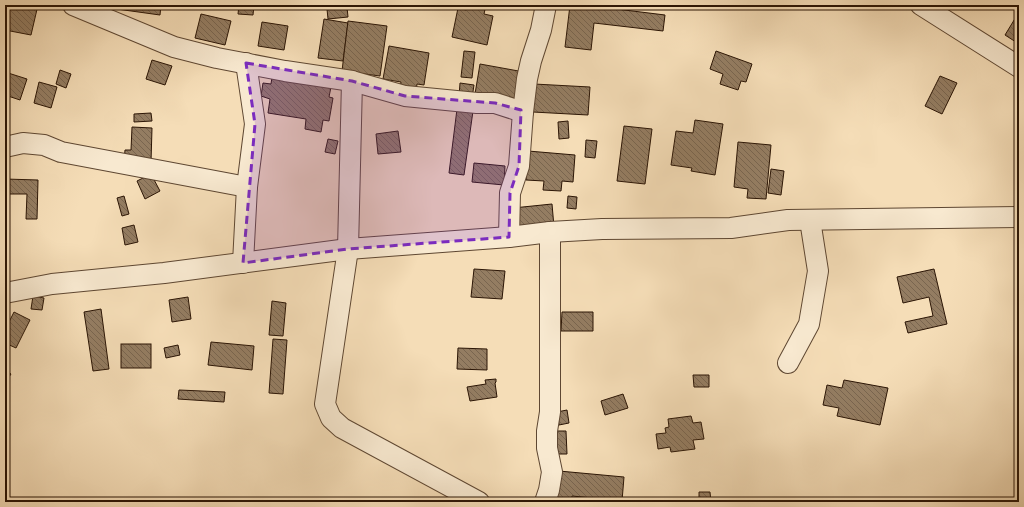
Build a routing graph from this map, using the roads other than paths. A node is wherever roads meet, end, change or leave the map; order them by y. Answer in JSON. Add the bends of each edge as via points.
{"nodes":[{"id":1,"x":74,"y":5,"type":"edge"},
{"id":2,"x":546,"y":5,"type":"edge"},
{"id":3,"x":920,"y":5,"type":"edge"},
{"id":4,"x":246,"y":63,"type":"junction"},
{"id":5,"x":1019,"y":67,"type":"edge"},
{"id":6,"x":352,"y":82,"type":"junction"},
{"id":7,"x":523,"y":112,"type":"junction"},
{"id":8,"x":5,"y":147,"type":"edge"},
{"id":9,"x":247,"y":186,"type":"junction"},
{"id":10,"x":1019,"y":217,"type":"edge"},
{"id":11,"x":810,"y":220,"type":"junction"},
{"id":12,"x":550,"y":232,"type":"junction"},
{"id":13,"x":509,"y":237,"type":"junction"},
{"id":14,"x":348,"y":249,"type":"junction"},
{"id":15,"x":243,"y":263,"type":"junction"},
{"id":16,"x":5,"y":293,"type":"edge"},
{"id":17,"x":788,"y":363,"type":"dead end"},
{"id":18,"x":479,"y":502,"type":"edge"},
{"id":19,"x":544,"y":502,"type":"edge"}],
"edges":[{"from":1,"to":4,"type":"street","via":[[174,47]]},
{"from":2,"to":7,"type":"street","via":[[527,79]]},
{"from":3,"to":5,"type":"street"},
{"from":4,"to":6,"type":"street"},
{"from":4,"to":9,"type":"street","via":[[255,124]]},
{"from":6,"to":7,"type":"street","via":[[405,96],[495,103]]},
{"from":6,"to":14,"type":"street"},
{"from":7,"to":13,"type":"street","via":[[520,166],[510,193]]},
{"from":8,"to":9,"type":"street","via":[[23,143],[44,145],[61,152]]},
{"from":9,"to":15,"type":"street"},
{"from":10,"to":11,"type":"street"},
{"from":11,"to":12,"type":"street","via":[[788,220],[731,228]]},
{"from":11,"to":17,"type":"street","via":[[818,271],[809,324]]},
{"from":12,"to":13,"type":"street"},
{"from":12,"to":19,"type":"street","via":[[550,412],[547,448],[552,472]]},
{"from":13,"to":14,"type":"street"},
{"from":14,"to":15,"type":"street"},
{"from":14,"to":18,"type":"street","via":[[325,404],[331,418],[342,428]]},
{"from":15,"to":16,"type":"street","via":[[52,284]]}]}
